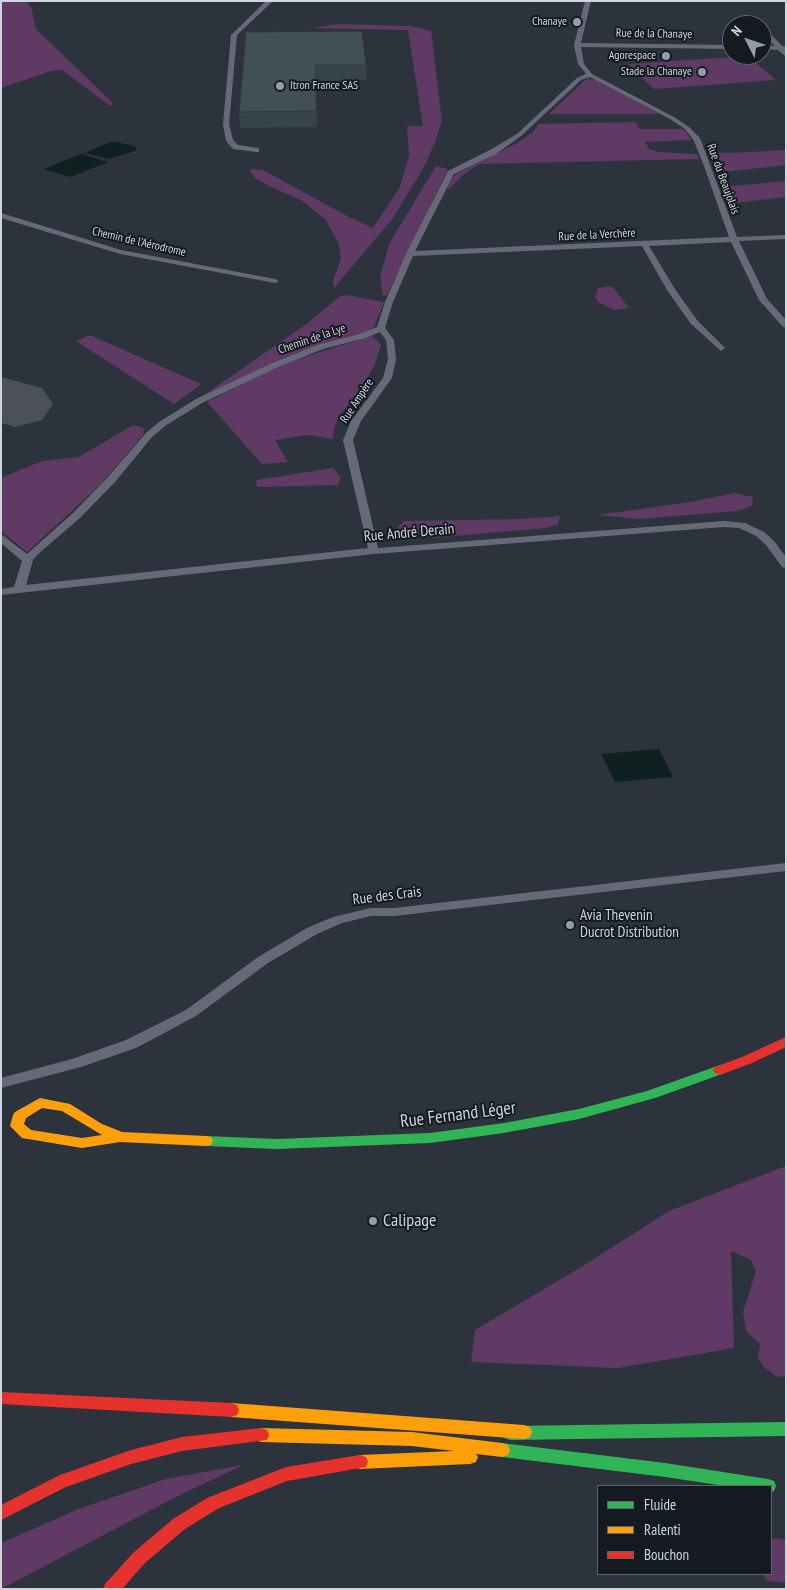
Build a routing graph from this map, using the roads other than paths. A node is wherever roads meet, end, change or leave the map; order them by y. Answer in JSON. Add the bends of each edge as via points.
{"nodes":[{"id":1,"x":270,"y":1,"type":"edge"},
{"id":2,"x":588,"y":1,"type":"edge"},
{"id":3,"x":772,"y":36,"type":"edge"},
{"id":4,"x":577,"y":45,"type":"junction"},
{"id":5,"x":722,"y":47,"type":"edge"},
{"id":6,"x":783,"y":48,"type":"edge"},
{"id":7,"x":786,"y":55,"type":"edge"},
{"id":8,"x":590,"y":75,"type":"junction"},
{"id":9,"x":256,"y":150,"type":"dead end"},
{"id":10,"x":1,"y":215,"type":"edge"},
{"id":11,"x":786,"y":237,"type":"edge"},
{"id":12,"x":735,"y":240,"type":"junction"},
{"id":13,"x":645,"y":245,"type":"junction"},
{"id":14,"x":410,"y":254,"type":"junction"},
{"id":15,"x":275,"y":281,"type":"dead end"},
{"id":16,"x":786,"y":324,"type":"edge"},
{"id":17,"x":381,"y":328,"type":"junction"},
{"id":18,"x":721,"y":348,"type":"dead end"},
{"id":19,"x":1,"y":537,"type":"edge"},
{"id":20,"x":374,"y":551,"type":"junction"},
{"id":21,"x":28,"y":560,"type":"junction"},
{"id":22,"x":786,"y":565,"type":"edge"},
{"id":23,"x":19,"y":589,"type":"junction"},
{"id":24,"x":1,"y":592,"type":"edge"},
{"id":25,"x":786,"y":867,"type":"edge"},
{"id":26,"x":786,"y":1041,"type":"edge"},
{"id":27,"x":1,"y":1084,"type":"edge"},
{"id":28,"x":120,"y":1137,"type":"junction"},
{"id":29,"x":1,"y":1398,"type":"edge"},
{"id":30,"x":786,"y":1429,"type":"edge"},
{"id":31,"x":524,"y":1432,"type":"junction"},
{"id":32,"x":412,"y":1439,"type":"junction"},
{"id":33,"x":543,"y":1454,"type":"junction"},
{"id":34,"x":759,"y":1485,"type":"edge"},
{"id":35,"x":1,"y":1513,"type":"edge"},
{"id":36,"x":111,"y":1589,"type":"edge"}],
"edges":[{"from":1,"to":9,"type":"street","via":[[234,35],[226,124],[230,141],[236,147]]},
{"from":2,"to":4,"type":"street"},
{"from":3,"to":6,"type":"street"},
{"from":4,"to":5,"type":"street","name":"Rue de la Chanaye"},
{"from":4,"to":8,"type":"street","via":[[581,64]]},
{"from":6,"to":7,"type":"street"},
{"from":8,"to":12,"type":"street","name":"Rue du Beaujolais","via":[[687,128],[697,140]]},
{"from":8,"to":14,"type":"street","via":[[579,78],[519,135],[450,173]]},
{"from":10,"to":15,"type":"street","name":"Chemin de l'Aérodrome","via":[[120,252]]},
{"from":11,"to":12,"type":"street","name":"Rue de la Verchère"},
{"from":12,"to":13,"type":"street","name":"Rue de la Verchère"},
{"from":12,"to":16,"type":"street","name":"Rue du Beaujolais","via":[[763,300]]},
{"from":13,"to":14,"type":"street","name":"Rue de la Verchère"},
{"from":13,"to":18,"type":"street","via":[[694,322]]},
{"from":14,"to":17,"type":"street"},
{"from":17,"to":20,"type":"street","name":"Rue Ampère","via":[[390,340],[392,359],[387,378],[356,422],[348,440]]},
{"from":17,"to":21,"type":"street","name":"Chemin de la Lye","via":[[273,366],[175,415],[149,435],[111,480]]},
{"from":19,"to":21,"type":"street"},
{"from":20,"to":22,"type":"street","name":"Rue André Derain","via":[[724,524],[741,525],[760,534],[770,542]]},
{"from":20,"to":23,"type":"street","name":"Rue André Derain"},
{"from":21,"to":23,"type":"street","name":"Chemin de la Lye"},
{"from":23,"to":24,"type":"street"},
{"from":25,"to":27,"type":"street","name":"Rue des Crais","via":[[371,912],[338,920],[312,931],[263,960],[191,1013],[131,1044]]},
{"from":26,"to":28,"type":"main road","name":"Rue Fernand Léger","via":[[747,1060],[650,1095],[579,1114],[504,1128],[430,1138],[277,1144]]},
{"from":28,"to":28,"type":"main road","name":"Rue Fernand Léger","via":[[65,1107],[40,1103],[20,1115],[17,1126],[27,1134],[82,1143]]},
{"from":29,"to":31,"type":"main road","via":[[282,1413]]},
{"from":30,"to":31,"type":"main road"},
{"from":31,"to":32,"type":"main road"},
{"from":32,"to":33,"type":"main road"},
{"from":32,"to":35,"type":"main road","via":[[263,1435],[182,1444],[94,1469],[60,1482]]},
{"from":33,"to":34,"type":"main road"},
{"from":33,"to":36,"type":"main road","via":[[362,1462],[286,1474],[231,1494],[179,1524],[138,1558]]}]}
